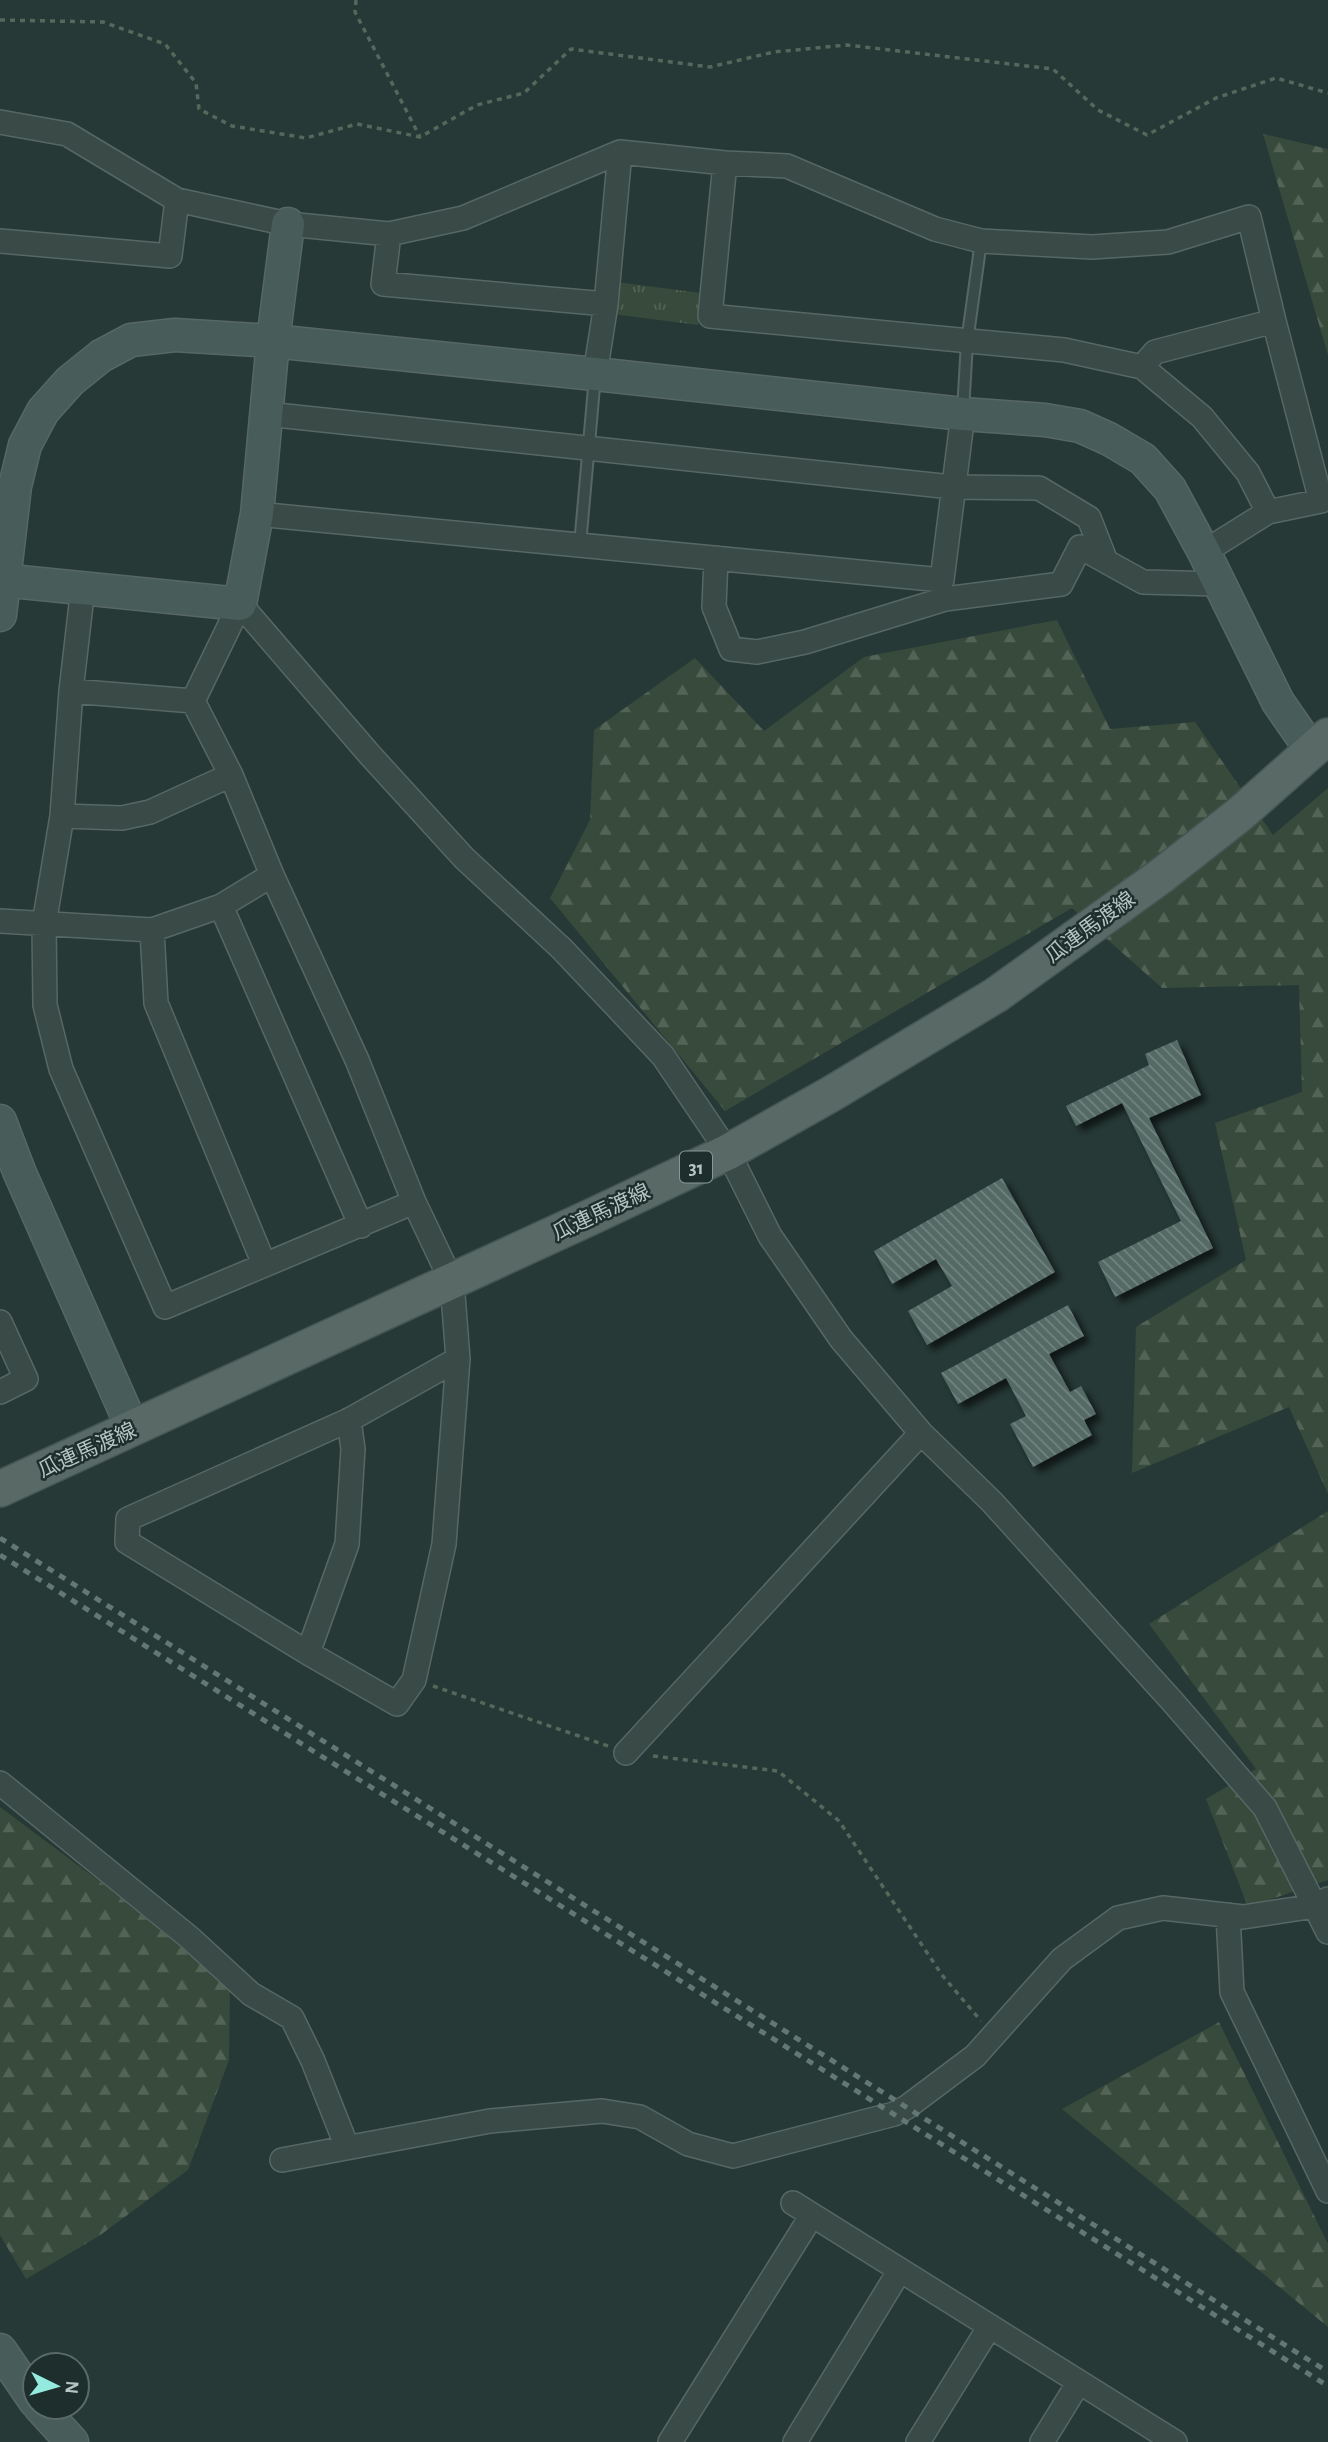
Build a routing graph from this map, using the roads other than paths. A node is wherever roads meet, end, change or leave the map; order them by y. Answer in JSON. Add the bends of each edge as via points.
{"nodes":[{"id":1,"x":0,"y":122,"type":"edge"},
{"id":2,"x":620,"y":152,"type":"junction"},
{"id":3,"x":725,"y":163,"type":"junction"},
{"id":4,"x":177,"y":200,"type":"junction"},
{"id":5,"x":288,"y":224,"type":"junction"},
{"id":6,"x":389,"y":234,"type":"junction"},
{"id":7,"x":0,"y":241,"type":"edge"},
{"id":8,"x":981,"y":242,"type":"junction"},
{"id":9,"x":606,"y":304,"type":"junction"},
{"id":10,"x":1273,"y":321,"type":"junction"},
{"id":11,"x":273,"y":341,"type":"junction"},
{"id":12,"x":967,"y":342,"type":"junction"},
{"id":13,"x":1142,"y":367,"type":"junction"},
{"id":14,"x":595,"y":374,"type":"junction"},
{"id":15,"x":267,"y":414,"type":"junction"},
{"id":16,"x":963,"y":414,"type":"junction"},
{"id":17,"x":589,"y":447,"type":"junction"},
{"id":18,"x":952,"y":487,"type":"junction"},
{"id":19,"x":1268,"y":512,"type":"junction"},
{"id":20,"x":257,"y":514,"type":"junction"},
{"id":21,"x":580,"y":545,"type":"junction"},
{"id":22,"x":1204,"y":552,"type":"junction"},
{"id":23,"x":716,"y":558,"type":"junction"},
{"id":24,"x":1105,"y":559,"type":"junction"},
{"id":25,"x":2,"y":580,"type":"edge"},
{"id":26,"x":1219,"y":584,"type":"junction"},
{"id":27,"x":83,"y":587,"type":"junction"},
{"id":28,"x":240,"y":604,"type":"junction"},
{"id":29,"x":0,"y":615,"type":"edge"},
{"id":30,"x":71,"y":691,"type":"junction"},
{"id":31,"x":193,"y":701,"type":"junction"},
{"id":32,"x":1320,"y":743,"type":"edge"},
{"id":33,"x":231,"y":775,"type":"junction"},
{"id":34,"x":62,"y":816,"type":"junction"},
{"id":35,"x":272,"y":875,"type":"junction"},
{"id":36,"x":221,"y":906,"type":"junction"},
{"id":37,"x":0,"y":921,"type":"edge"},
{"id":38,"x":44,"y":924,"type":"junction"},
{"id":39,"x":152,"y":930,"type":"junction"},
{"id":40,"x":0,"y":1121,"type":"edge"},
{"id":41,"x":728,"y":1152,"type":"junction"},
{"id":42,"x":414,"y":1202,"type":"junction"},
{"id":43,"x":361,"y":1226,"type":"junction"},
{"id":44,"x":264,"y":1264,"type":"junction"},
{"id":45,"x":452,"y":1282,"type":"junction"},
{"id":46,"x":0,"y":1322,"type":"edge"},
{"id":47,"x":458,"y":1359,"type":"junction"},
{"id":48,"x":0,"y":1392,"type":"edge"},
{"id":49,"x":349,"y":1420,"type":"junction"},
{"id":50,"x":132,"y":1429,"type":"junction"},
{"id":51,"x":921,"y":1433,"type":"junction"},
{"id":52,"x":0,"y":1489,"type":"edge"},
{"id":53,"x":308,"y":1653,"type":"junction"},
{"id":54,"x":626,"y":1753,"type":"road end"},
{"id":55,"x":0,"y":1783,"type":"edge"},
{"id":56,"x":1322,"y":1902,"type":"edge"},
{"id":57,"x":1228,"y":1915,"type":"junction"},
{"id":58,"x":1328,"y":1932,"type":"edge"},
{"id":59,"x":347,"y":2147,"type":"junction"},
{"id":60,"x":282,"y":2160,"type":"dead end"},
{"id":61,"x":1328,"y":2191,"type":"edge"},
{"id":62,"x":900,"y":2270,"type":"junction"},
{"id":63,"x":990,"y":2326,"type":"junction"},
{"id":64,"x":0,"y":2350,"type":"edge"},
{"id":65,"x":21,"y":2381,"type":"edge"},
{"id":66,"x":1079,"y":2382,"type":"junction"},
{"id":67,"x":53,"y":2421,"type":"edge"},
{"id":68,"x":678,"y":2439,"type":"edge"},
{"id":69,"x":1167,"y":2440,"type":"edge"},
{"id":70,"x":72,"y":2442,"type":"edge"},
{"id":71,"x":795,"y":2442,"type":"edge"},
{"id":72,"x":918,"y":2442,"type":"edge"},
{"id":73,"x":1042,"y":2442,"type":"edge"}],
"edges":[{"from":1,"to":4,"type":"street","via":[[67,134]]},
{"from":2,"to":3,"type":"street"},
{"from":2,"to":6,"type":"street","via":[[463,218]]},
{"from":2,"to":9,"type":"street"},
{"from":3,"to":8,"type":"street","via":[[787,166],[935,229]]},
{"from":3,"to":12,"type":"street","via":[[710,316]]},
{"from":4,"to":5,"type":"street"},
{"from":4,"to":7,"type":"street","via":[[170,256]]},
{"from":5,"to":6,"type":"street"},
{"from":5,"to":11,"type":"street"},
{"from":6,"to":9,"type":"street","via":[[383,284]]},
{"from":8,"to":10,"type":"street","via":[[1093,247],[1168,242],[1249,217]]},
{"from":8,"to":12,"type":"lane"},
{"from":9,"to":14,"type":"street"},
{"from":10,"to":13,"type":"street","via":[[1155,352]]},
{"from":10,"to":19,"type":"street","via":[[1321,501]]},
{"from":11,"to":14,"type":"street"},
{"from":11,"to":15,"type":"street"},
{"from":11,"to":25,"type":"street","via":[[175,335],[131,340],[70,380],[43,411],[25,445]]},
{"from":12,"to":13,"type":"street","via":[[1064,350]]},
{"from":12,"to":16,"type":"lane"},
{"from":13,"to":19,"type":"street","via":[[1202,417],[1248,473]]},
{"from":14,"to":16,"type":"street"},
{"from":14,"to":17,"type":"lane"},
{"from":15,"to":17,"type":"street"},
{"from":15,"to":20,"type":"street"},
{"from":16,"to":18,"type":"street"},
{"from":16,"to":22,"type":"street","via":[[1080,426],[1109,439],[1143,459],[1170,489]]},
{"from":17,"to":18,"type":"street"},
{"from":17,"to":21,"type":"lane"},
{"from":18,"to":23,"type":"street","via":[[942,580]]},
{"from":18,"to":24,"type":"street","via":[[1039,488],[1089,518]]},
{"from":19,"to":22,"type":"street"},
{"from":20,"to":21,"type":"street"},
{"from":20,"to":28,"type":"street"},
{"from":21,"to":23,"type":"street"},
{"from":22,"to":26,"type":"street"},
{"from":23,"to":24,"type":"street","via":[[714,607],[731,649],[757,652],[945,599],[1061,584],[1080,547]]},
{"from":24,"to":26,"type":"street","via":[[1143,582]]},
{"from":25,"to":27,"type":"street"},
{"from":25,"to":29,"type":"street"},
{"from":26,"to":32,"type":"street","via":[[1278,702]]},
{"from":27,"to":28,"type":"street"},
{"from":27,"to":30,"type":"street"},
{"from":28,"to":31,"type":"street"},
{"from":28,"to":41,"type":"street","via":[[464,858],[562,949],[663,1056]]},
{"from":30,"to":31,"type":"street"},
{"from":30,"to":34,"type":"street"},
{"from":31,"to":33,"type":"street"},
{"from":32,"to":41,"type":"main road","name":"瓜連馬渡線","number":"31","via":[[1161,876],[996,995]]},
{"from":33,"to":34,"type":"street","via":[[150,812],[122,818]]},
{"from":33,"to":35,"type":"street"},
{"from":34,"to":38,"type":"street"},
{"from":35,"to":36,"type":"street"},
{"from":35,"to":42,"type":"street"},
{"from":36,"to":39,"type":"street"},
{"from":36,"to":43,"type":"street"},
{"from":37,"to":38,"type":"street"},
{"from":38,"to":39,"type":"street"},
{"from":38,"to":44,"type":"street","via":[[45,1005],[61,1069],[165,1307]]},
{"from":39,"to":44,"type":"street","via":[[156,1003]]},
{"from":40,"to":50,"type":"street"},
{"from":41,"to":45,"type":"main road","name":"瓜連馬渡線","number":"31"},
{"from":41,"to":51,"type":"street","via":[[770,1236],[793,1270],[841,1339]]},
{"from":42,"to":43,"type":"street"},
{"from":42,"to":45,"type":"street"},
{"from":43,"to":44,"type":"street"},
{"from":45,"to":47,"type":"street"},
{"from":45,"to":50,"type":"main road","name":"瓜連馬渡線","number":"31"},
{"from":46,"to":48,"type":"street","via":[[26,1379]]},
{"from":47,"to":49,"type":"street"},
{"from":47,"to":53,"type":"street","via":[[444,1544],[415,1680],[397,1704]]},
{"from":49,"to":53,"type":"street","via":[[353,1449],[347,1544]]},
{"from":49,"to":53,"type":"street","via":[[128,1519],[127,1542]]},
{"from":50,"to":52,"type":"main road","name":"瓜連馬渡線","number":"31"},
{"from":51,"to":54,"type":"street"},
{"from":51,"to":56,"type":"street","via":[[992,1502],[1265,1808]]},
{"from":55,"to":59,"type":"street","via":[[190,1938],[251,1994],[292,2018]]},
{"from":56,"to":57,"type":"street","via":[[1243,1917]]},
{"from":56,"to":58,"type":"street"},
{"from":57,"to":59,"type":"street","via":[[1163,1908],[1118,1918],[1062,1959],[975,2056],[894,2115],[733,2156],[688,2144],[640,2117],[602,2111],[490,2121]]},
{"from":57,"to":61,"type":"street","via":[[1232,1992]]},
{"from":59,"to":60,"type":"street"},
{"from":62,"to":63,"type":"street"},
{"from":62,"to":68,"type":"street","via":[[803,2209]]},
{"from":62,"to":71,"type":"street"},
{"from":63,"to":66,"type":"street"},
{"from":63,"to":72,"type":"street"},
{"from":64,"to":65,"type":"street"},
{"from":66,"to":69,"type":"street"},
{"from":66,"to":73,"type":"street"},
{"from":67,"to":70,"type":"street"}]}
